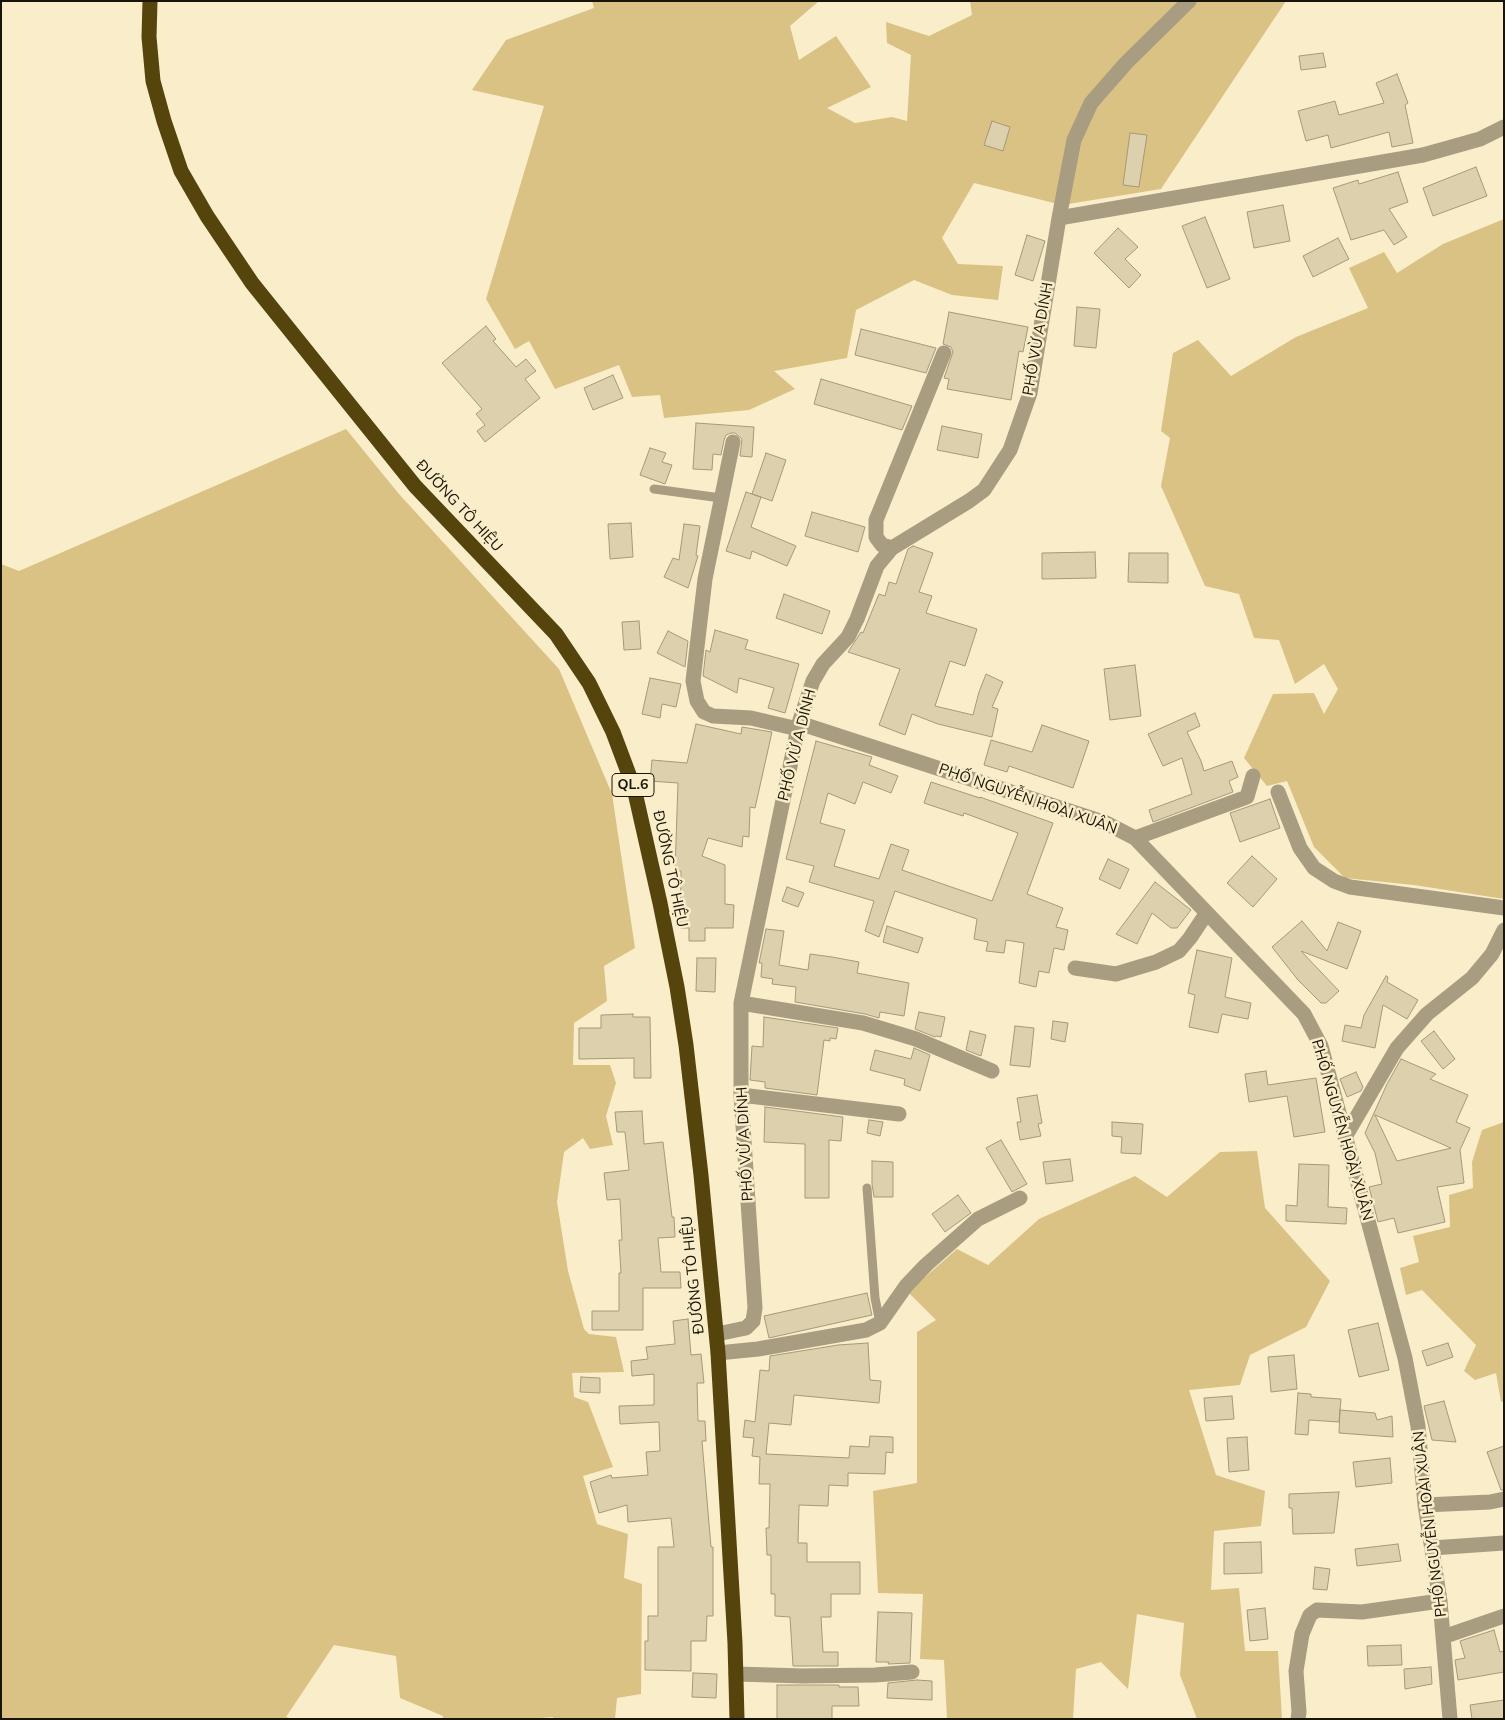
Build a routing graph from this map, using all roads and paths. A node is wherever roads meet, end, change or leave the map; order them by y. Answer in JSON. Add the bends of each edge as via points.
{"nodes":[{"id":1,"x":150,"y":1,"type":"edge"},
{"id":2,"x":1189,"y":1,"type":"edge"},
{"id":3,"x":1504,"y":127,"type":"edge"},
{"id":4,"x":1059,"y":218,"type":"junction"},
{"id":5,"x":944,"y":353,"type":"dead end"},
{"id":6,"x":733,"y":442,"type":"dead end"},
{"id":7,"x":654,"y":489,"type":"dead end"},
{"id":8,"x":722,"y":498,"type":"junction"},
{"id":9,"x":892,"y":548,"type":"junction"},
{"id":10,"x":799,"y":726,"type":"junction"},
{"id":11,"x":1252,"y":776,"type":"dead end"},
{"id":12,"x":1278,"y":792,"type":"dead end"},
{"id":13,"x":1135,"y":838,"type":"junction"},
{"id":14,"x":1504,"y":908,"type":"edge"},
{"id":15,"x":1206,"y":914,"type":"junction"},
{"id":16,"x":1504,"y":930,"type":"edge"},
{"id":17,"x":1075,"y":968,"type":"dead end"},
{"id":18,"x":741,"y":1003,"type":"junction"},
{"id":19,"x":992,"y":1071,"type":"dead end"},
{"id":20,"x":740,"y":1095,"type":"junction"},
{"id":21,"x":899,"y":1114,"type":"dead end"},
{"id":22,"x":1345,"y":1137,"type":"junction"},
{"id":23,"x":867,"y":1188,"type":"dead end"},
{"id":24,"x":1020,"y":1198,"type":"dead end"},
{"id":25,"x":880,"y":1323,"type":"junction"},
{"id":26,"x":717,"y":1334,"type":"junction"},
{"id":27,"x":718,"y":1353,"type":"junction"},
{"id":28,"x":1504,"y":1499,"type":"edge"},
{"id":29,"x":1426,"y":1506,"type":"junction"},
{"id":30,"x":1504,"y":1544,"type":"edge"},
{"id":31,"x":1432,"y":1548,"type":"junction"},
{"id":32,"x":1440,"y":1601,"type":"junction"},
{"id":33,"x":1504,"y":1616,"type":"edge"},
{"id":34,"x":1443,"y":1637,"type":"junction"},
{"id":35,"x":912,"y":1672,"type":"dead end"},
{"id":36,"x":736,"y":1674,"type":"junction"},
{"id":37,"x":737,"y":1719,"type":"edge"},
{"id":38,"x":1298,"y":1719,"type":"edge"},
{"id":39,"x":1450,"y":1719,"type":"edge"}],
"edges":[{"from":1,"to":26,"type":"highway","name":"ĐƯỜNG TÔ HIỆU","number":"QL.6","via":[[153,81],[182,171],[207,216],[252,283],[414,486],[556,634],[589,683],[613,732],[643,822],[676,987],[686,1045]]},
{"from":2,"to":4,"type":"street","name":"PHỐ VỪ A DÍNH","via":[[1091,103],[1074,140]]},
{"from":3,"to":4,"type":"street","via":[[1480,139],[1423,155]]},
{"from":4,"to":9,"type":"street","name":"PHỐ VỪ A DÍNH","via":[[1030,393],[1010,450],[984,490]]},
{"from":5,"to":9,"type":"street","via":[[876,520],[876,537],[882,545]]},
{"from":6,"to":8,"type":"street","name":"PHỐ NGUYỄN HOÀI XUÂN"},
{"from":7,"to":8,"type":"lane"},
{"from":8,"to":10,"type":"street","name":"PHỐ NGUYỄN HOÀI XUÂN","via":[[705,579],[694,681],[697,701],[704,712],[714,716]]},
{"from":9,"to":10,"type":"street","name":"PHỐ VỪ A DÍNH","via":[[878,566],[848,637],[813,680]]},
{"from":10,"to":13,"type":"street","name":"PHỐ NGUYỄN HOÀI XUÂN","via":[[1106,823]]},
{"from":10,"to":18,"type":"street","name":"PHỐ VỪ A DÍNH"},
{"from":11,"to":13,"type":"street","via":[[1247,797]]},
{"from":12,"to":14,"type":"street","via":[[1300,848],[1314,868],[1334,881],[1350,887]]},
{"from":13,"to":15,"type":"street","name":"PHỐ NGUYỄN HOÀI XUÂN"},
{"from":15,"to":17,"type":"street","via":[[1179,951],[1156,962],[1116,974]]},
{"from":15,"to":22,"type":"street","name":"PHỐ NGUYỄN HOÀI XUÂN","via":[[1304,1014],[1321,1046]]},
{"from":16,"to":22,"type":"street","via":[[1492,954],[1472,978],[1427,1014],[1397,1048]]},
{"from":18,"to":19,"type":"street","via":[[863,1023],[916,1039]]},
{"from":18,"to":20,"type":"street","name":"PHỐ VỪ A DÍNH"},
{"from":20,"to":21,"type":"street"},
{"from":20,"to":26,"type":"street","name":"PHỐ VỪ A DÍNH","via":[[755,1308],[753,1321],[746,1328]]},
{"from":22,"to":29,"type":"street","name":"PHỐ NGUYỄN HOÀI XUÂN","via":[[1405,1358],[1418,1426]]},
{"from":23,"to":25,"type":"lane","via":[[876,1313]]},
{"from":24,"to":25,"type":"street","via":[[978,1219],[926,1265],[906,1286]]},
{"from":25,"to":27,"type":"street","via":[[866,1330]]},
{"from":26,"to":27,"type":"highway","name":"ĐƯỜNG TÔ HIỆU","number":"QL.6"},
{"from":27,"to":36,"type":"highway","name":"ĐƯỜNG TÔ HIỆU","number":"QL.6"},
{"from":28,"to":29,"type":"street"},
{"from":29,"to":31,"type":"street","name":"PHỐ NGUYỄN HOÀI XUÂN"},
{"from":30,"to":31,"type":"street"},
{"from":31,"to":32,"type":"street","name":"PHỐ NGUYỄN HOÀI XUÂN"},
{"from":32,"to":34,"type":"street","name":"PHỐ NGUYỄN HOÀI XUÂN"},
{"from":32,"to":38,"type":"street","via":[[1362,1612],[1317,1610],[1310,1615],[1302,1634],[1297,1662]]},
{"from":33,"to":34,"type":"street"},
{"from":34,"to":39,"type":"street","name":"PHỐ NGUYỄN HOÀI XUÂN"},
{"from":35,"to":36,"type":"street","via":[[803,1676]]},
{"from":36,"to":37,"type":"highway","name":"ĐƯỜNG TÔ HIỆU","number":"QL.6"}]}
